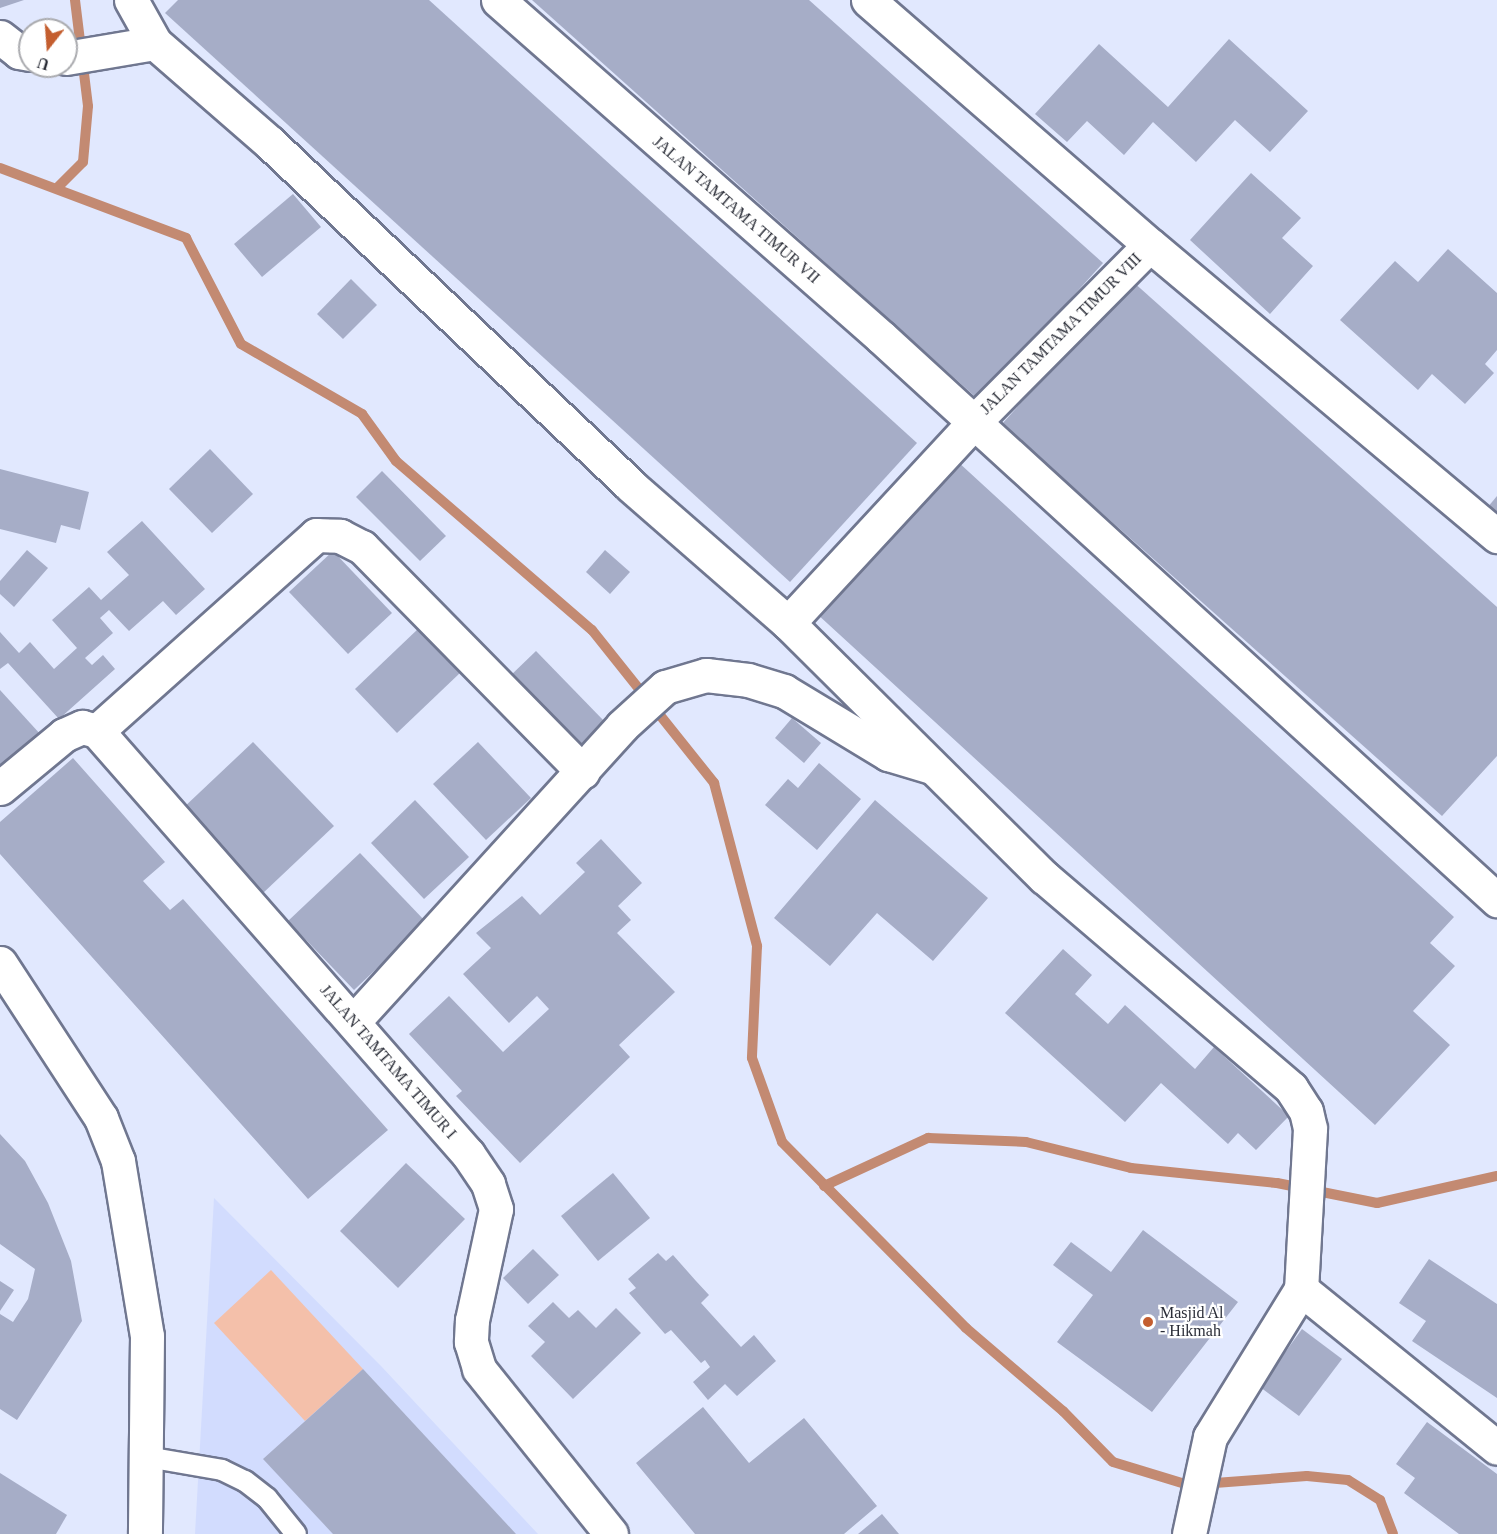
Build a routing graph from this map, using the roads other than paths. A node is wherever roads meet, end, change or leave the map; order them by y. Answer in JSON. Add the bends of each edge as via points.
{"nodes":[{"id":1,"x":131,"y":0,"type":"edge"},
{"id":2,"x":498,"y":0,"type":"edge"},
{"id":3,"x":867,"y":0,"type":"edge"},
{"id":4,"x":0,"y":37,"type":"edge"},
{"id":5,"x":155,"y":43,"type":"junction"},
{"id":6,"x":18,"y":51,"type":"edge"},
{"id":7,"x":78,"y":56,"type":"edge"},
{"id":8,"x":1150,"y":245,"type":"junction"},
{"id":9,"x":972,"y":424,"type":"junction"},
{"id":10,"x":1497,"y":536,"type":"edge"},
{"id":11,"x":788,"y":623,"type":"junction"},
{"id":12,"x":97,"y":731,"type":"junction"},
{"id":13,"x":936,"y":768,"type":"junction"},
{"id":14,"x":583,"y":772,"type":"junction"},
{"id":15,"x":0,"y":788,"type":"edge"},
{"id":16,"x":1497,"y":900,"type":"edge"},
{"id":17,"x":0,"y":963,"type":"edge"},
{"id":18,"x":354,"y":1022,"type":"junction"},
{"id":19,"x":1301,"y":1289,"type":"junction"},
{"id":20,"x":1497,"y":1448,"type":"edge"},
{"id":21,"x":147,"y":1457,"type":"junction"},
{"id":22,"x":1191,"y":1529,"type":"edge"},
{"id":23,"x":145,"y":1534,"type":"edge"},
{"id":24,"x":296,"y":1534,"type":"edge"},
{"id":25,"x":611,"y":1534,"type":"edge"}],
"edges":[{"from":1,"to":5,"type":"street"},
{"from":2,"to":9,"type":"street","name":"JALAN TAMTAMA TIMUR VII","via":[[881,337]]},
{"from":3,"to":8,"type":"street"},
{"from":4,"to":6,"type":"street"},
{"from":5,"to":7,"type":"street"},
{"from":5,"to":11,"type":"street","via":[[270,143],[631,486]]},
{"from":8,"to":9,"type":"street","name":"JALAN TAMTAMA TIMUR VIII"},
{"from":8,"to":10,"type":"street"},
{"from":9,"to":11,"type":"street","name":"JALAN TAMTAMA TIMUR VIII"},
{"from":9,"to":16,"type":"street","name":"JALAN TAMTAMA TIMUR VII"},
{"from":11,"to":13,"type":"street"},
{"from":12,"to":14,"type":"street","via":[[316,535],[340,536],[362,547]]},
{"from":12,"to":15,"type":"street","via":[[82,727],[64,735]]},
{"from":12,"to":18,"type":"street","name":"JALAN TAMTAMA TIMUR I"},
{"from":13,"to":14,"type":"street","via":[[888,754],[784,691],[748,680],[706,675],[665,687],[622,726]]},
{"from":13,"to":19,"type":"street","via":[[1044,877],[1292,1088],[1306,1111],[1309,1154],[1303,1203]]},
{"from":14,"to":18,"type":"street"},
{"from":17,"to":21,"type":"street","via":[[101,1118],[118,1161],[147,1336]]},
{"from":18,"to":25,"type":"street","name":"JALAN TAMTAMA TIMUR I","via":[[488,1184],[496,1209],[496,1228],[472,1320],[471,1342],[479,1369]]},
{"from":19,"to":20,"type":"street"},
{"from":19,"to":22,"type":"street","via":[[1210,1437]]},
{"from":21,"to":23,"type":"street"},
{"from":21,"to":24,"type":"lane","via":[[222,1470],[245,1481],[267,1498]]}]}
